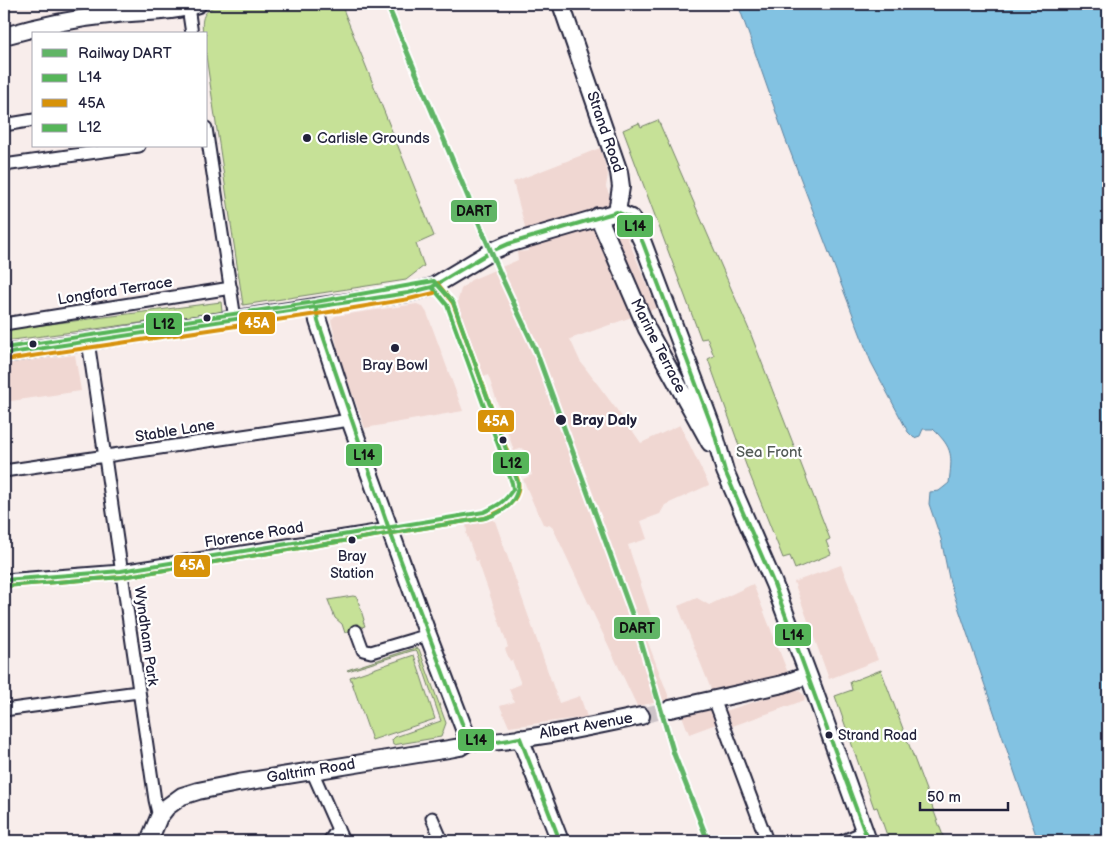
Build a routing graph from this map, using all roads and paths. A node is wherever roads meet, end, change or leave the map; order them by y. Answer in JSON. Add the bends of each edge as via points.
{"nodes":[{"id":1,"x":561,"y":4,"type":"edge"},
{"id":2,"x":193,"y":5,"type":"edge"},
{"id":3,"x":192,"y":32,"type":"edge"},
{"id":4,"x":4,"y":36,"type":"edge"},
{"id":5,"x":32,"y":120,"type":"edge"},
{"id":6,"x":4,"y":125,"type":"edge"},
{"id":7,"x":208,"y":140,"type":"edge"},
{"id":8,"x":125,"y":148,"type":"edge"},
{"id":9,"x":4,"y":165,"type":"edge"},
{"id":10,"x":617,"y":212,"type":"junction"},
{"id":11,"x":598,"y":216,"type":"junction"},
{"id":12,"x":231,"y":288,"type":"junction"},
{"id":13,"x":316,"y":308,"type":"junction"},
{"id":14,"x":235,"y":319,"type":"junction"},
{"id":15,"x":4,"y":324,"type":"edge"},
{"id":16,"x":88,"y":341,"type":"junction"},
{"id":17,"x":4,"y":354,"type":"edge"},
{"id":18,"x":694,"y":380,"type":"junction"},
{"id":19,"x":680,"y":390,"type":"junction"},
{"id":20,"x":350,"y":420,"type":"junction"},
{"id":21,"x":105,"y":457,"type":"junction"},
{"id":22,"x":4,"y":471,"type":"edge"},
{"id":23,"x":725,"y":471,"type":"junction"},
{"id":24,"x":389,"y":529,"type":"junction"},
{"id":25,"x":121,"y":571,"type":"junction"},
{"id":26,"x":4,"y":580,"type":"edge"},
{"id":27,"x":356,"y":631,"type":"dead end"},
{"id":28,"x":428,"y":635,"type":"junction"},
{"id":29,"x":811,"y":683,"type":"junction"},
{"id":30,"x":138,"y":692,"type":"junction"},
{"id":31,"x":714,"y":699,"type":"junction"},
{"id":32,"x":670,"y":709,"type":"tunnel mouth"},
{"id":33,"x":4,"y":710,"type":"edge"},
{"id":34,"x":641,"y":716,"type":"tunnel mouth"},
{"id":35,"x":520,"y":738,"type":"junction"},
{"id":36,"x":470,"y":740,"type":"junction"},
{"id":37,"x":312,"y":771,"type":"junction"},
{"id":38,"x":159,"y":817,"type":"junction"},
{"id":39,"x":432,"y":818,"type":"dead end"},
{"id":40,"x":338,"y":830,"type":"junction"},
{"id":41,"x":866,"y":837,"type":"edge"},
{"id":42,"x":149,"y":841,"type":"edge"},
{"id":43,"x":329,"y":841,"type":"edge"},
{"id":44,"x":344,"y":841,"type":"edge"},
{"id":45,"x":442,"y":841,"type":"edge"},
{"id":46,"x":560,"y":841,"type":"edge"},
{"id":47,"x":767,"y":841,"type":"edge"},
{"id":48,"x":842,"y":841,"type":"edge"}],
"edges":[{"from":1,"to":10,"type":"street","name":"Strand Road","via":[[619,172],[621,187]]},
{"from":2,"to":3,"type":"street"},
{"from":2,"to":4,"type":"street","via":[[77,18]]},
{"from":5,"to":6,"type":"street"},
{"from":7,"to":12,"type":"street"},
{"from":8,"to":9,"type":"street"},
{"from":10,"to":11,"type":"street"},
{"from":10,"to":18,"type":"street","via":[[631,218],[634,223]]},
{"from":11,"to":13,"type":"street","via":[[501,246],[432,287]]},
{"from":11,"to":19,"type":"street","name":"Marine Terrace","via":[[647,329]]},
{"from":12,"to":14,"type":"street"},
{"from":12,"to":15,"type":"street","name":"Longford Terrace"},
{"from":13,"to":14,"type":"street"},
{"from":13,"to":20,"type":"street"},
{"from":14,"to":16,"type":"street"},
{"from":16,"to":17,"type":"street"},
{"from":16,"to":21,"type":"street","name":"Wyndham Park"},
{"from":18,"to":19,"type":"street"},
{"from":18,"to":23,"type":"street"},
{"from":19,"to":23,"type":"street","name":"Marine Terrace"},
{"from":20,"to":21,"type":"street","name":"Stable Lane"},
{"from":20,"to":24,"type":"street"},
{"from":21,"to":22,"type":"street","name":"Stable Lane"},
{"from":21,"to":25,"type":"street","name":"Wyndham Park"},
{"from":23,"to":29,"type":"street","via":[[774,584]]},
{"from":24,"to":25,"type":"street","name":"Florence Road"},
{"from":24,"to":28,"type":"street"},
{"from":25,"to":26,"type":"street","name":"Florence Road"},
{"from":25,"to":30,"type":"street","name":"Wyndham Park"},
{"from":27,"to":28,"type":"street","via":[[363,650],[371,652]]},
{"from":28,"to":36,"type":"street"},
{"from":29,"to":31,"type":"street","via":[[783,684]]},
{"from":29,"to":41,"type":"street"},
{"from":30,"to":33,"type":"street"},
{"from":30,"to":38,"type":"street","name":"Wyndham Park"},
{"from":31,"to":32,"type":"street"},
{"from":31,"to":47,"type":"street"},
{"from":34,"to":35,"type":"street","name":"Albert Avenue"},
{"from":35,"to":36,"type":"street","name":"Albert Avenue","via":[[487,742]]},
{"from":35,"to":46,"type":"street"},
{"from":36,"to":37,"type":"street","name":"Galtrim Road","via":[[450,749]]},
{"from":37,"to":38,"type":"street","name":"Galtrim Road","via":[[198,791],[172,802]]},
{"from":37,"to":40,"type":"street"},
{"from":38,"to":42,"type":"street"},
{"from":39,"to":45,"type":"street"},
{"from":40,"to":43,"type":"street"},
{"from":40,"to":44,"type":"street"},
{"from":41,"to":48,"type":"street"}]}
